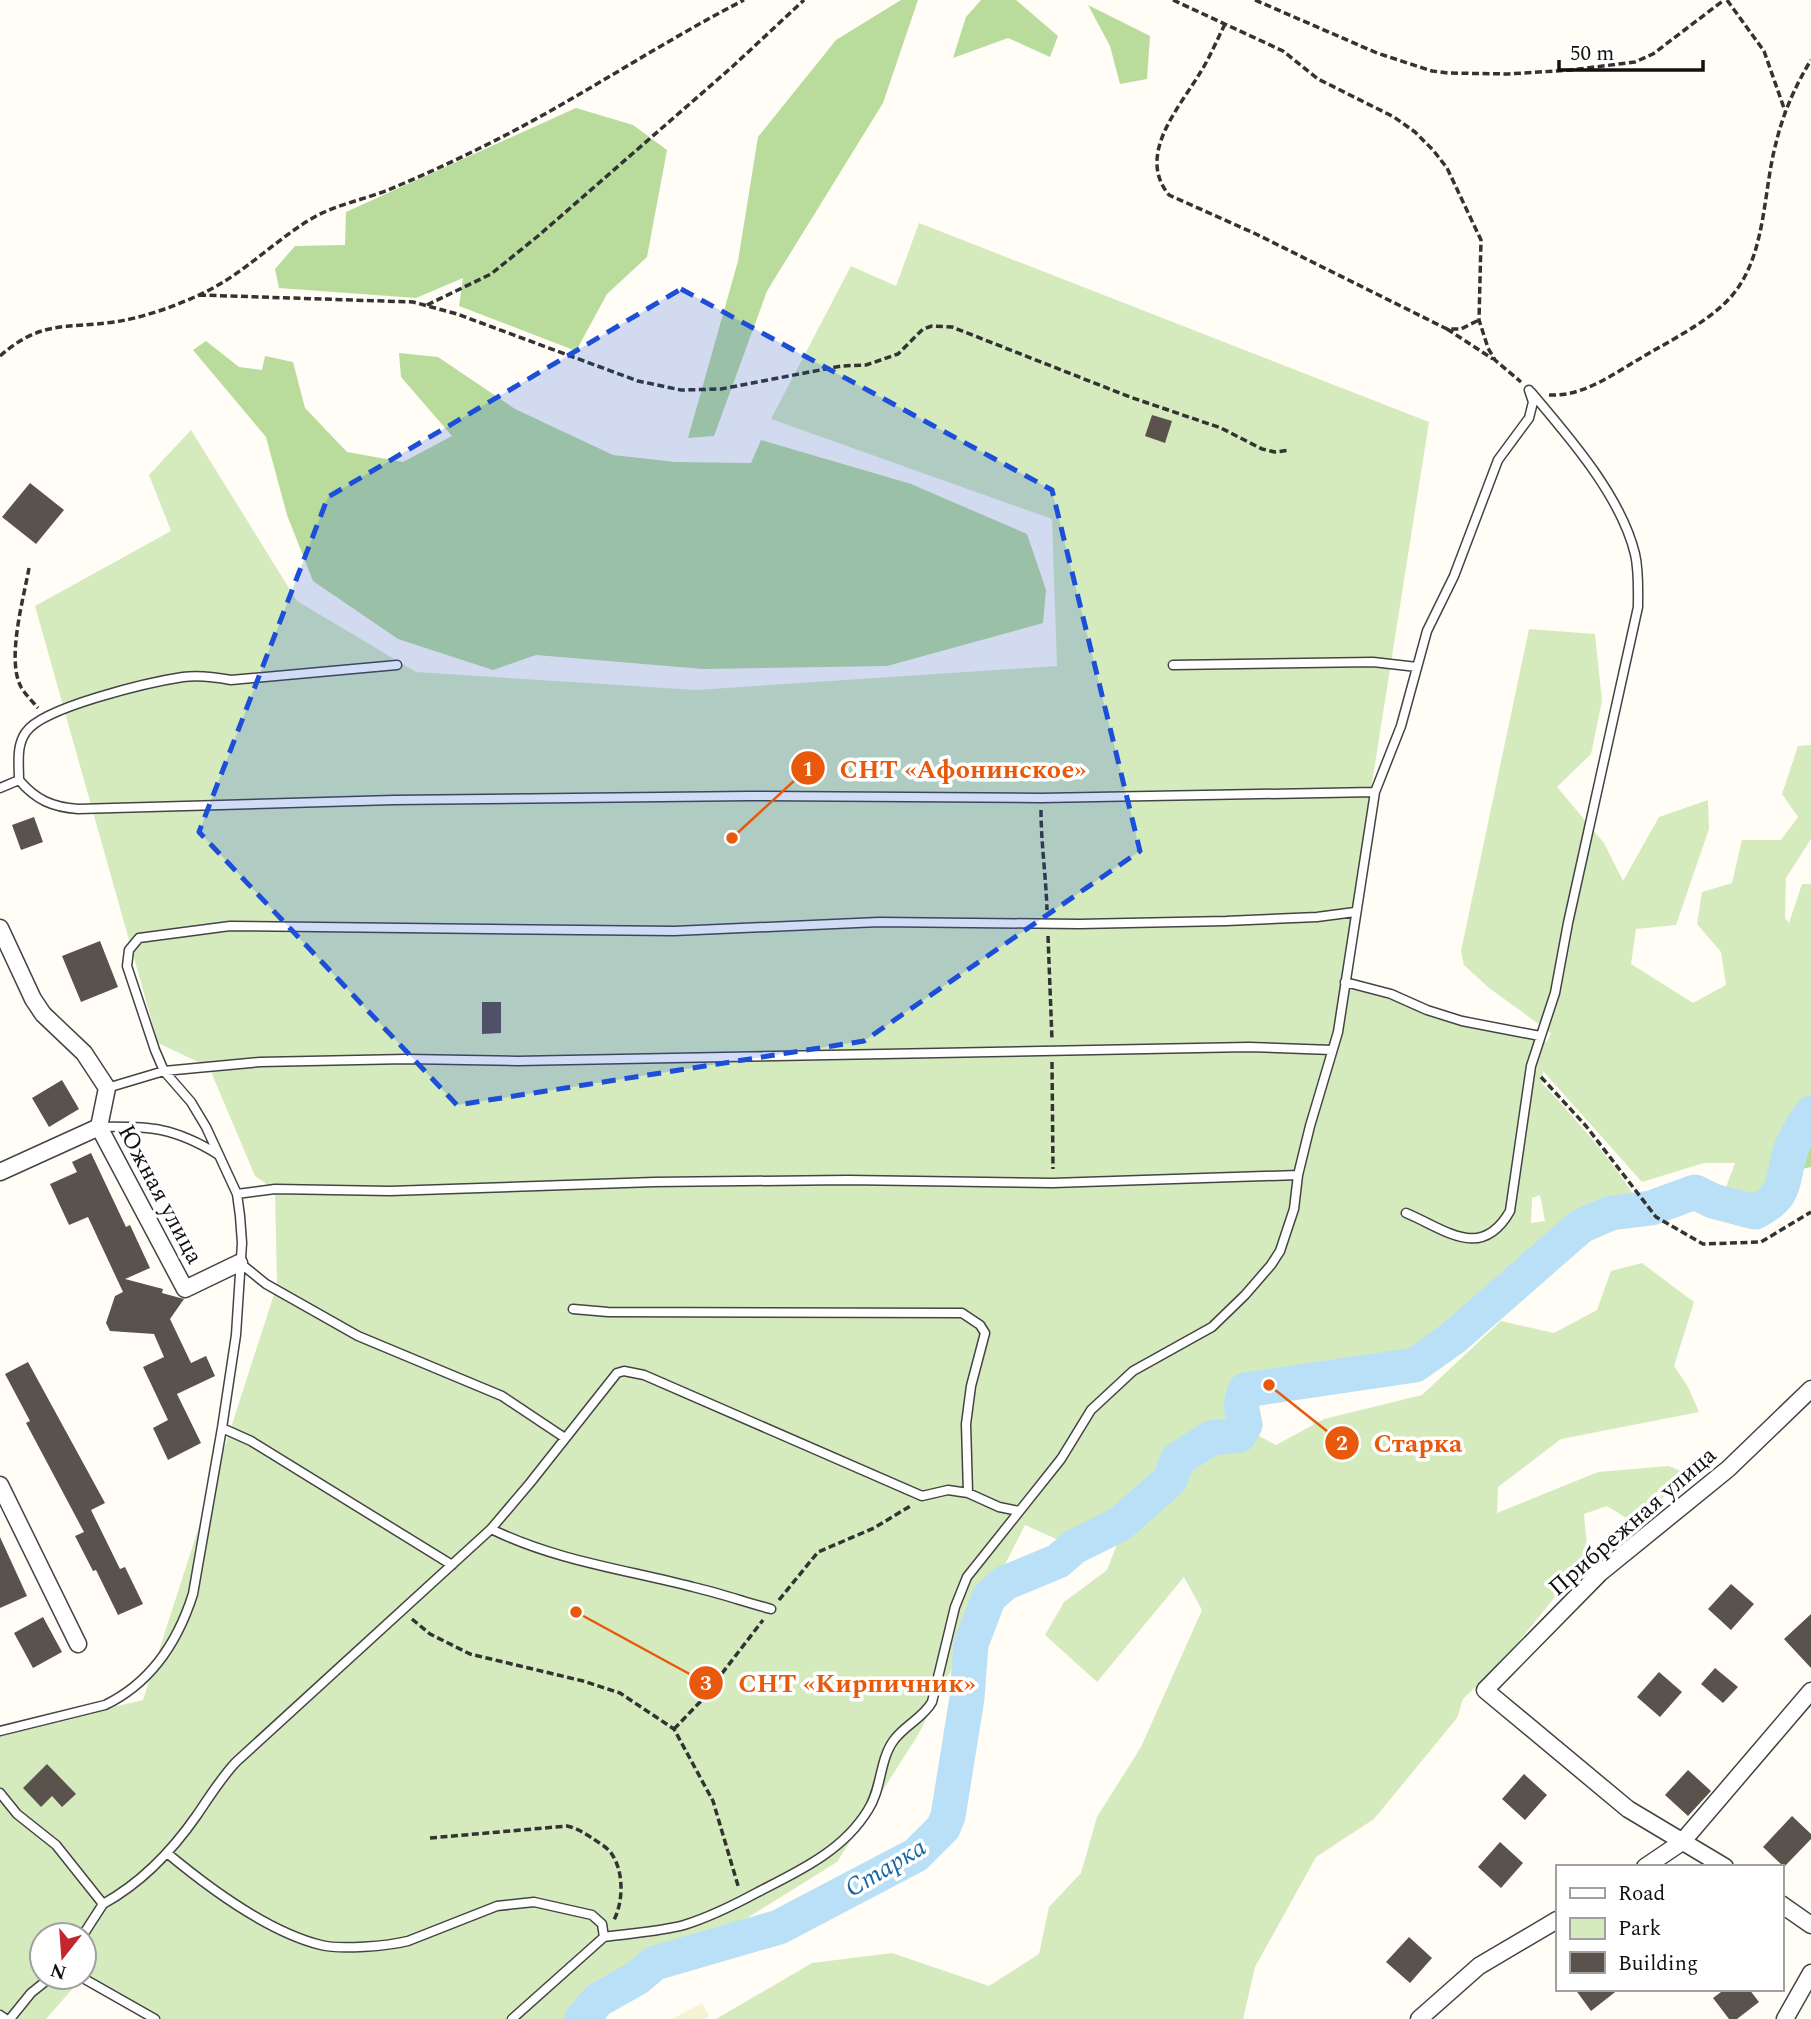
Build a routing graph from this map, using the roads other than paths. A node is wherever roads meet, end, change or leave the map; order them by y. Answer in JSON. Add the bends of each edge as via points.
{"nodes":[{"id":1,"x":397,"y":665,"type":"dead end"},
{"id":2,"x":1173,"y":665,"type":"dead end"},
{"id":3,"x":1417,"y":667,"type":"junction"},
{"id":4,"x":19,"y":780,"type":"junction"},
{"id":5,"x":0,"y":788,"type":"edge"},
{"id":6,"x":1375,"y":792,"type":"junction"},
{"id":7,"x":1355,"y":912,"type":"junction"},
{"id":8,"x":0,"y":928,"type":"edge"},
{"id":9,"x":1345,"y":982,"type":"junction"},
{"id":10,"x":1540,"y":1036,"type":"junction"},
{"id":11,"x":1332,"y":1050,"type":"junction"},
{"id":12,"x":163,"y":1071,"type":"junction"},
{"id":13,"x":107,"y":1088,"type":"junction"},
{"id":14,"x":99,"y":1127,"type":"junction"},
{"id":15,"x":220,"y":1156,"type":"junction"},
{"id":16,"x":0,"y":1172,"type":"edge"},
{"id":17,"x":1298,"y":1175,"type":"junction"},
{"id":18,"x":236,"y":1194,"type":"junction"},
{"id":19,"x":1406,"y":1213,"type":"dead end"},
{"id":20,"x":239,"y":1263,"type":"junction"},
{"id":21,"x":573,"y":1309,"type":"dead end"},
{"id":22,"x":1811,"y":1389,"type":"edge"},
{"id":23,"x":222,"y":1429,"type":"junction"},
{"id":24,"x":565,"y":1438,"type":"junction"},
{"id":25,"x":0,"y":1485,"type":"edge"},
{"id":26,"x":968,"y":1493,"type":"junction"},
{"id":27,"x":1019,"y":1511,"type":"junction"},
{"id":28,"x":491,"y":1529,"type":"junction"},
{"id":29,"x":452,"y":1566,"type":"junction"},
{"id":30,"x":771,"y":1609,"type":"road end"},
{"id":31,"x":78,"y":1644,"type":"dead end"},
{"id":32,"x":1811,"y":1691,"type":"edge"},
{"id":33,"x":0,"y":1731,"type":"edge"},
{"id":34,"x":0,"y":1793,"type":"edge"},
{"id":35,"x":1682,"y":1842,"type":"junction"},
{"id":36,"x":167,"y":1853,"type":"junction"},
{"id":37,"x":1648,"y":1865,"type":"edge"},
{"id":38,"x":1722,"y":1865,"type":"edge"},
{"id":39,"x":103,"y":1904,"type":"junction"},
{"id":40,"x":1783,"y":1905,"type":"edge"},
{"id":41,"x":92,"y":1921,"type":"edge"},
{"id":42,"x":1556,"y":1921,"type":"edge"},
{"id":43,"x":1811,"y":1925,"type":"edge"},
{"id":44,"x":604,"y":1937,"type":"junction"},
{"id":45,"x":1811,"y":1973,"type":"edge"},
{"id":46,"x":98,"y":1987,"type":"edge"},
{"id":47,"x":34,"y":1991,"type":"edge"},
{"id":48,"x":0,"y":2015,"type":"edge"},
{"id":49,"x":8,"y":2019,"type":"edge"},
{"id":50,"x":155,"y":2019,"type":"edge"},
{"id":51,"x":512,"y":2019,"type":"edge"},
{"id":52,"x":1419,"y":2019,"type":"edge"},
{"id":53,"x":1785,"y":2019,"type":"edge"}],
"edges":[{"from":1,"to":4,"type":"lane","via":[[231,680],[183,677],[105,695],[35,723],[21,741]]},
{"from":2,"to":3,"type":"lane","via":[[1373,662]]},
{"from":3,"to":6,"type":"lane","via":[[1401,726]]},
{"from":3,"to":10,"type":"lane","via":[[1427,631],[1454,576],[1494,470],[1529,418],[1530,390],[1617,510],[1628,531],[1638,579],[1634,630],[1555,993]]},
{"from":4,"to":5,"type":"lane"},
{"from":4,"to":6,"type":"lane","via":[[46,803],[78,809],[517,798],[1041,798]]},
{"from":6,"to":7,"type":"lane"},
{"from":7,"to":9,"type":"lane"},
{"from":7,"to":12,"type":"lane","via":[[1317,917],[1047,924],[880,922],[674,931],[230,926],[139,938],[129,950],[127,966]]},
{"from":8,"to":13,"type":"street","via":[[43,1014],[84,1053]]},
{"from":9,"to":10,"type":"lane","via":[[1462,1021]]},
{"from":9,"to":11,"type":"lane"},
{"from":10,"to":19,"type":"lane","via":[[1531,1066],[1513,1199],[1504,1221],[1480,1239],[1466,1239]]},
{"from":11,"to":12,"type":"lane","via":[[1249,1047],[274,1062]]},
{"from":11,"to":17,"type":"lane"},
{"from":12,"to":13,"type":"lane"},
{"from":12,"to":15,"type":"lane","via":[[191,1102]]},
{"from":13,"to":14,"type":"street","name":"Южная улица"},
{"from":14,"to":15,"type":"lane","via":[[157,1128]]},
{"from":14,"to":16,"type":"street"},
{"from":14,"to":20,"type":"street","name":"Южная улица","via":[[185,1289]]},
{"from":15,"to":18,"type":"lane"},
{"from":17,"to":18,"type":"lane","via":[[1053,1183],[654,1181],[390,1191],[275,1189]]},
{"from":17,"to":27,"type":"lane","via":[[1294,1209],[1271,1265],[1212,1326],[1133,1371],[1098,1401],[1061,1459]]},
{"from":18,"to":20,"type":"lane"},
{"from":20,"to":23,"type":"lane","via":[[236,1335]]},
{"from":20,"to":24,"type":"lane","via":[[266,1284],[358,1336],[502,1396]]},
{"from":21,"to":26,"type":"lane","via":[[962,1313],[985,1333],[966,1424]]},
{"from":22,"to":35,"type":"street","name":"Прибрежная улица","via":[[1728,1469],[1600,1573],[1485,1690],[1628,1809]]},
{"from":23,"to":29,"type":"lane","via":[[251,1441]]},
{"from":23,"to":33,"type":"lane","via":[[194,1594],[175,1640],[159,1662],[134,1688],[105,1706]]},
{"from":24,"to":26,"type":"lane","via":[[617,1373],[624,1371],[644,1375],[922,1496],[948,1490]]},
{"from":24,"to":28,"type":"lane"},
{"from":25,"to":31,"type":"street"},
{"from":26,"to":27,"type":"lane"},
{"from":27,"to":44,"type":"lane","via":[[967,1577],[932,1702],[895,1739],[875,1798],[842,1842],[808,1866],[719,1912],[684,1925]]},
{"from":28,"to":29,"type":"lane"},
{"from":28,"to":30,"type":"lane","via":[[587,1564]]},
{"from":29,"to":36,"type":"lane","via":[[236,1762]]},
{"from":32,"to":35,"type":"street"},
{"from":34,"to":39,"type":"lane","via":[[17,1814],[56,1845]]},
{"from":35,"to":37,"type":"street"},
{"from":35,"to":38,"type":"street"},
{"from":36,"to":39,"type":"lane","via":[[124,1892]]},
{"from":36,"to":44,"type":"lane","via":[[253,1915],[323,1946],[393,1945],[497,1906],[534,1902],[592,1915],[602,1924]]},
{"from":39,"to":41,"type":"lane"},
{"from":40,"to":43,"type":"street"},
{"from":42,"to":52,"type":"street","via":[[1479,1966]]},
{"from":44,"to":51,"type":"lane"},
{"from":45,"to":53,"type":"street"},
{"from":46,"to":50,"type":"lane"},
{"from":47,"to":49,"type":"lane"},
{"from":48,"to":49,"type":"lane"}]}
